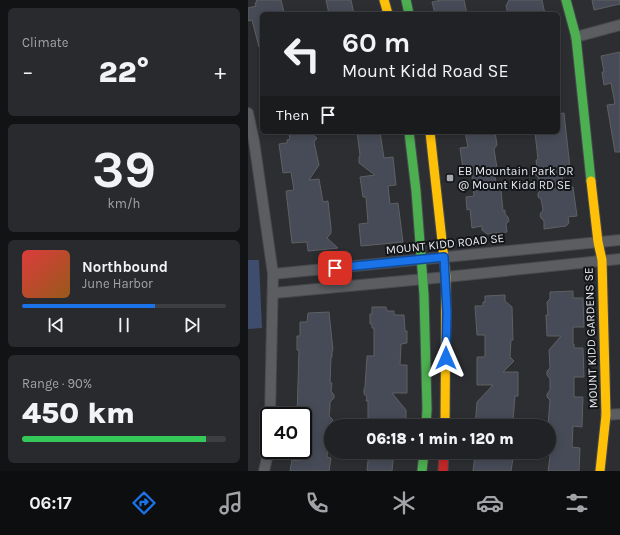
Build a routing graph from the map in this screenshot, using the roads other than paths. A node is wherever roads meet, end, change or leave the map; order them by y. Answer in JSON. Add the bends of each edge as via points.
{"nodes":[{"id":1,"x":384,"y":0,"type":"edge"},
{"id":2,"x":406,"y":0,"type":"edge"},
{"id":3,"x":566,"y":0,"type":"edge"},
{"id":4,"x":387,"y":12,"type":"edge"},
{"id":5,"x":409,"y":12,"type":"edge"},
{"id":6,"x":620,"y":25,"type":"edge"},
{"id":7,"x":576,"y":37,"type":"junction"},
{"id":8,"x":248,"y":113,"type":"edge"},
{"id":9,"x":409,"y":134,"type":"edge"},
{"id":10,"x":430,"y":134,"type":"edge"},
{"id":11,"x":620,"y":240,"type":"edge"},
{"id":12,"x":598,"y":242,"type":"junction"},
{"id":13,"x":444,"y":257,"type":"junction"},
{"id":14,"x":421,"y":259,"type":"junction"},
{"id":15,"x":620,"y":259,"type":"edge"},
{"id":16,"x":602,"y":260,"type":"junction"},
{"id":17,"x":274,"y":274,"type":"junction"},
{"id":18,"x":446,"y":277,"type":"junction"},
{"id":19,"x":423,"y":280,"type":"junction"},
{"id":20,"x":274,"y":293,"type":"junction"},
{"id":21,"x":270,"y":407,"type":"edge"},
{"id":22,"x":620,"y":414,"type":"edge"},
{"id":23,"x":606,"y":415,"type":"junction"},
{"id":24,"x":426,"y":419,"type":"edge"},
{"id":25,"x":446,"y":419,"type":"edge"},
{"id":26,"x":267,"y":459,"type":"edge"},
{"id":27,"x":423,"y":459,"type":"edge"},
{"id":28,"x":444,"y":459,"type":"edge"},
{"id":29,"x":264,"y":471,"type":"edge"},
{"id":30,"x":422,"y":471,"type":"edge"},
{"id":31,"x":443,"y":471,"type":"edge"},
{"id":32,"x":600,"y":471,"type":"edge"}],
"edges":[{"from":1,"to":4,"type":"street"},
{"from":2,"to":5,"type":"street"},
{"from":3,"to":7,"type":"street","name":"MOUNT KIDD GARDENS SE"},
{"from":6,"to":7,"type":"street"},
{"from":7,"to":12,"type":"street","name":"MOUNT KIDD GARDENS SE"},
{"from":8,"to":17,"type":"street"},
{"from":9,"to":14,"type":"street"},
{"from":10,"to":13,"type":"street"},
{"from":11,"to":12,"type":"street","name":"MOUNT KIDD ROAD SE"},
{"from":12,"to":13,"type":"street","name":"MOUNT KIDD ROAD SE"},
{"from":12,"to":16,"type":"street","name":"MOUNT KIDD GARDENS SE"},
{"from":13,"to":14,"type":"street","name":"MOUNT KIDD ROAD SE"},
{"from":13,"to":18,"type":"street"},
{"from":14,"to":17,"type":"street","name":"MOUNT KIDD ROAD SE"},
{"from":14,"to":19,"type":"street"},
{"from":15,"to":16,"type":"street"},
{"from":16,"to":18,"type":"street"},
{"from":16,"to":23,"type":"street","name":"MOUNT KIDD GARDENS SE"},
{"from":17,"to":20,"type":"street"},
{"from":18,"to":19,"type":"street"},
{"from":18,"to":25,"type":"street"},
{"from":19,"to":20,"type":"street"},
{"from":19,"to":24,"type":"street"},
{"from":20,"to":21,"type":"street"},
{"from":22,"to":23,"type":"street","name":"MOUNT KIDD GARDENS SE"},
{"from":23,"to":32,"type":"street","name":"MOUNT KIDD GARDENS SE"},
{"from":26,"to":29,"type":"street"},
{"from":27,"to":30,"type":"street"},
{"from":28,"to":31,"type":"street"}]}
